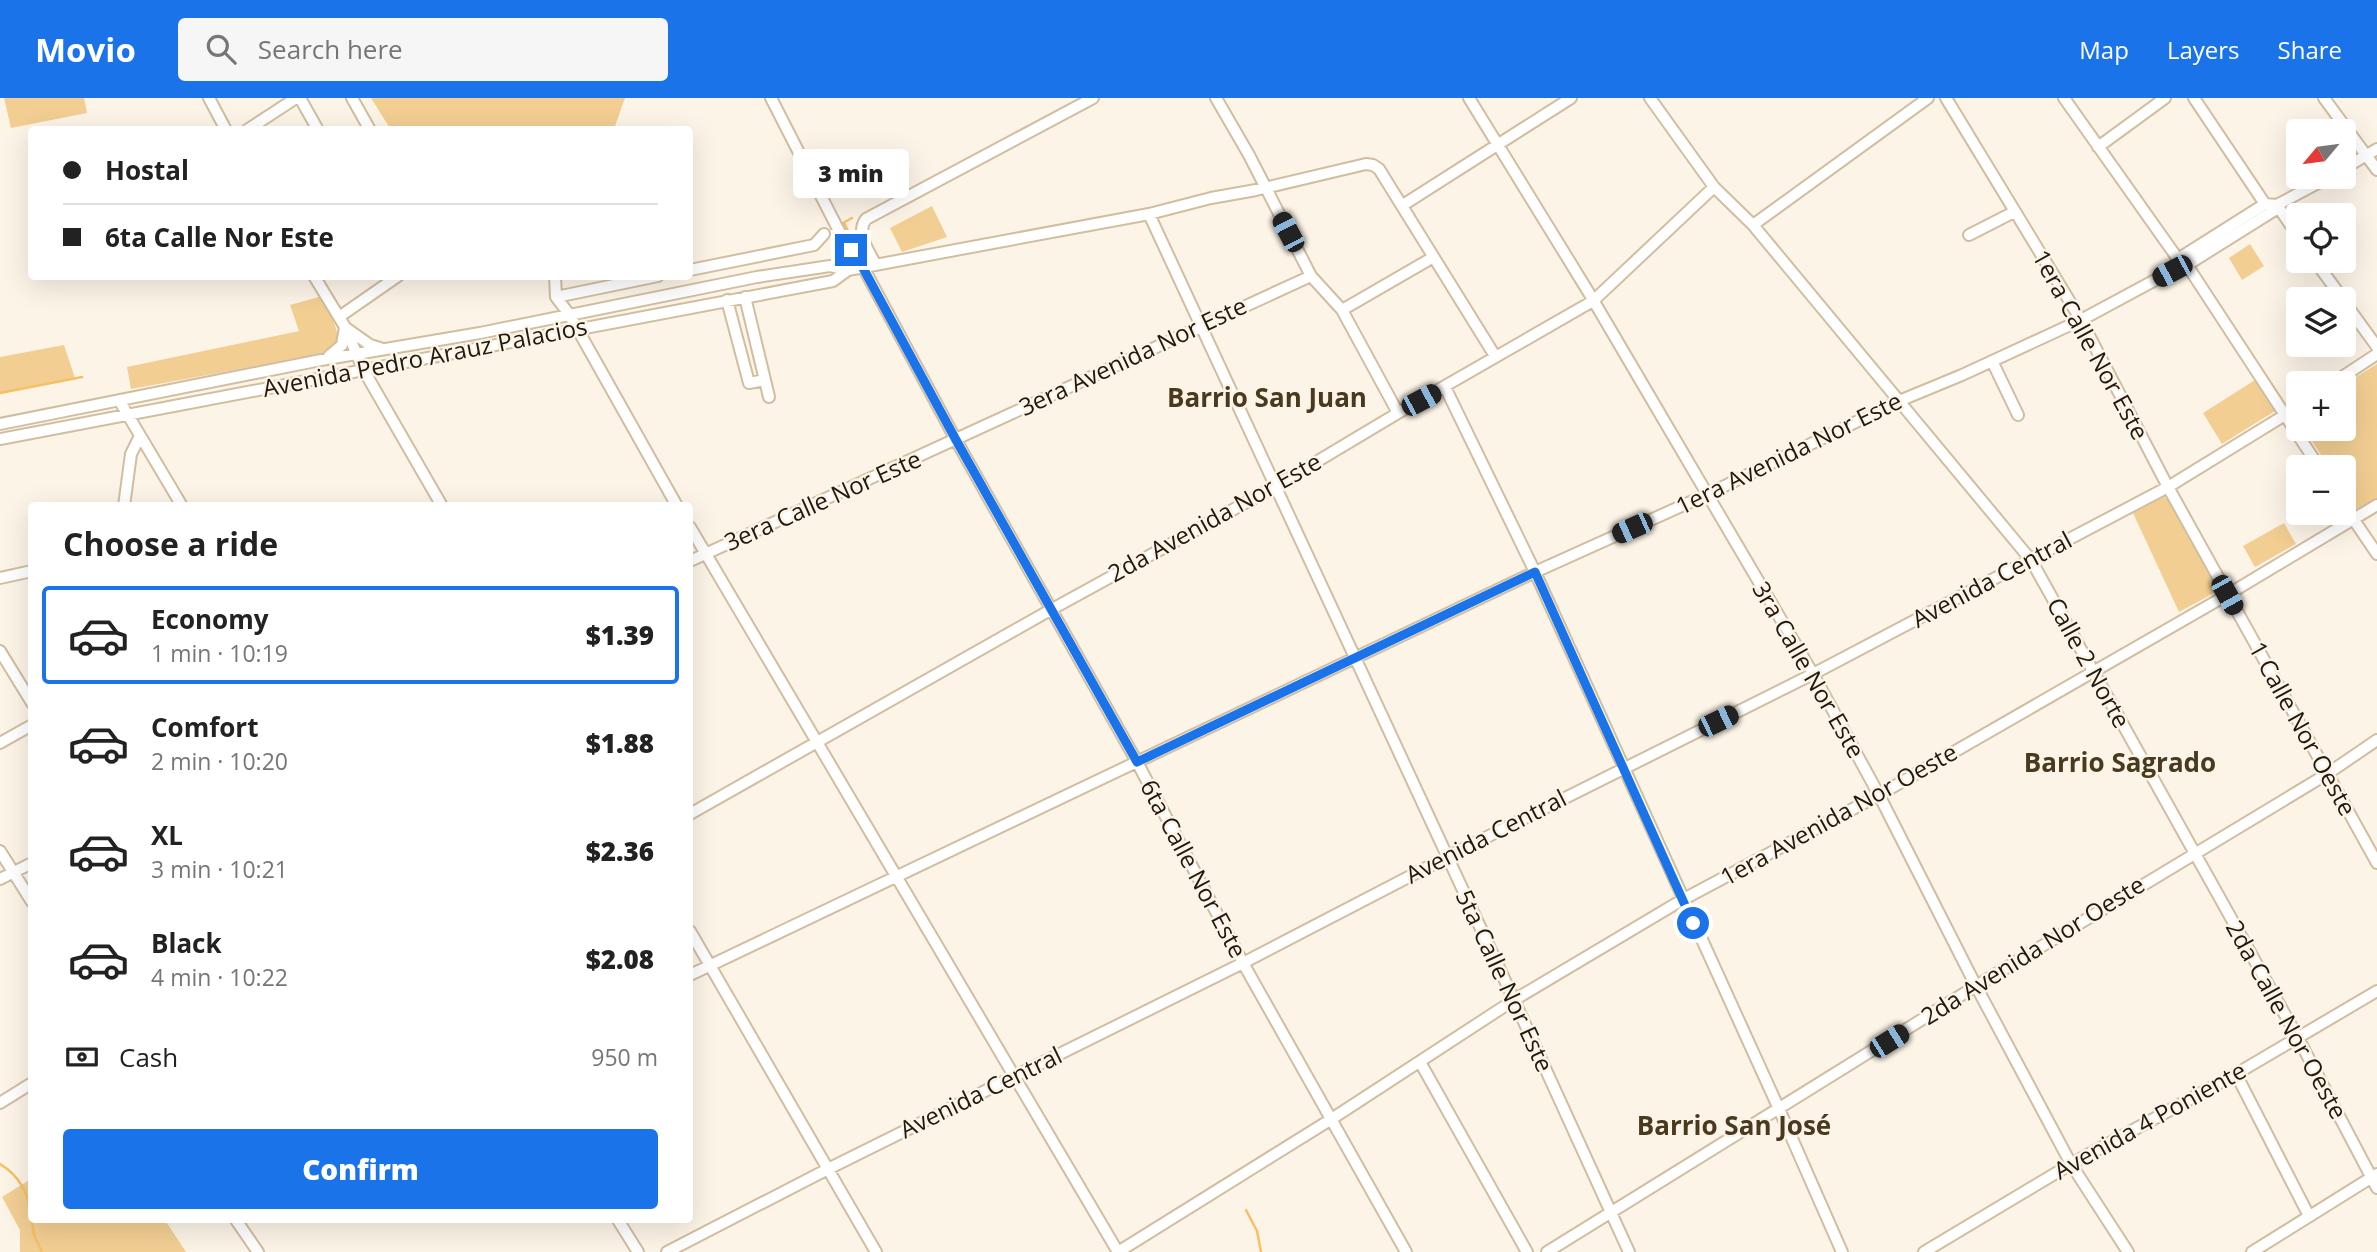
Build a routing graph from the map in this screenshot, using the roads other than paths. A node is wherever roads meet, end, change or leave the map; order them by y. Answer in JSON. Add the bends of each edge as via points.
{"nodes":[{"id":1,"x":209,"y":98,"type":"edge"},
{"id":2,"x":298,"y":98,"type":"edge"},
{"id":3,"x":352,"y":98,"type":"edge"},
{"id":4,"x":771,"y":98,"type":"edge"},
{"id":5,"x":1216,"y":98,"type":"edge"},
{"id":6,"x":1469,"y":98,"type":"edge"},
{"id":7,"x":1571,"y":98,"type":"edge"},
{"id":8,"x":1650,"y":98,"type":"edge"},
{"id":9,"x":1928,"y":98,"type":"edge"},
{"id":10,"x":1946,"y":98,"type":"edge"},
{"id":11,"x":2064,"y":98,"type":"edge"},
{"id":12,"x":2165,"y":98,"type":"edge"},
{"id":13,"x":2194,"y":98,"type":"edge"},
{"id":14,"x":2324,"y":98,"type":"edge"},
{"id":15,"x":1086,"y":100,"type":"edge"},
{"id":16,"x":224,"y":126,"type":"edge"},
{"id":17,"x":253,"y":126,"type":"edge"},
{"id":18,"x":316,"y":126,"type":"edge"},
{"id":19,"x":368,"y":126,"type":"edge"},
{"id":20,"x":1498,"y":146,"type":"junction"},
{"id":21,"x":2098,"y":147,"type":"junction"},
{"id":22,"x":2377,"y":149,"type":"edge"},
{"id":23,"x":2367,"y":156,"type":"junction"},
{"id":24,"x":2356,"y":162,"type":"edge"},
{"id":25,"x":2377,"y":170,"type":"edge"},
{"id":26,"x":1714,"y":187,"type":"junction"},
{"id":27,"x":1265,"y":188,"type":"junction"},
{"id":28,"x":2309,"y":189,"type":"edge"},
{"id":29,"x":2265,"y":204,"type":"junction"},
{"id":30,"x":1403,"y":205,"type":"junction"},
{"id":31,"x":2278,"y":207,"type":"junction"},
{"id":32,"x":2014,"y":212,"type":"junction"},
{"id":33,"x":1149,"y":214,"type":"junction"},
{"id":34,"x":2286,"y":219,"type":"edge"},
{"id":35,"x":1753,"y":225,"type":"junction"},
{"id":36,"x":839,"y":232,"type":"junction"},
{"id":37,"x":824,"y":233,"type":"dead end"},
{"id":38,"x":1969,"y":234,"type":"dead end"},
{"id":39,"x":1432,"y":257,"type":"junction"},
{"id":40,"x":2182,"y":262,"type":"junction"},
{"id":41,"x":876,"y":265,"type":"junction"},
{"id":42,"x":863,"y":268,"type":"junction"},
{"id":43,"x":693,"y":269,"type":"edge"},
{"id":44,"x":848,"y":270,"type":"junction"},
{"id":45,"x":1311,"y":276,"type":"junction"},
{"id":46,"x":757,"y":277,"type":"junction"},
{"id":47,"x":316,"y":280,"type":"edge"},
{"id":48,"x":393,"y":280,"type":"edge"},
{"id":49,"x":555,"y":280,"type":"edge"},
{"id":50,"x":639,"y":280,"type":"edge"},
{"id":51,"x":676,"y":293,"type":"junction"},
{"id":52,"x":760,"y":294,"type":"junction"},
{"id":53,"x":556,"y":297,"type":"junction"},
{"id":54,"x":745,"y":297,"type":"junction"},
{"id":55,"x":727,"y":300,"type":"junction"},
{"id":56,"x":1593,"y":301,"type":"junction"},
{"id":57,"x":678,"y":310,"type":"junction"},
{"id":58,"x":1342,"y":310,"type":"junction"},
{"id":59,"x":569,"y":314,"type":"junction"},
{"id":60,"x":2356,"y":318,"type":"edge"},
{"id":61,"x":2081,"y":320,"type":"junction"},
{"id":62,"x":342,"y":322,"type":"junction"},
{"id":63,"x":1201,"y":325,"type":"junction"},
{"id":64,"x":578,"y":330,"type":"junction"},
{"id":65,"x":480,"y":332,"type":"junction"},
{"id":66,"x":2377,"y":347,"type":"edge"},
{"id":67,"x":383,"y":348,"type":"junction"},
{"id":68,"x":482,"y":348,"type":"junction"},
{"id":69,"x":357,"y":353,"type":"junction"},
{"id":70,"x":2377,"y":354,"type":"edge"},
{"id":71,"x":1496,"y":356,"type":"junction"},
{"id":72,"x":321,"y":360,"type":"junction"},
{"id":73,"x":1993,"y":361,"type":"junction"},
{"id":74,"x":363,"y":369,"type":"junction"},
{"id":75,"x":2351,"y":371,"type":"edge"},
{"id":76,"x":765,"y":380,"type":"junction"},
{"id":77,"x":1445,"y":387,"type":"junction"},
{"id":78,"x":769,"y":397,"type":"dead end"},
{"id":79,"x":119,"y":400,"type":"junction"},
{"id":80,"x":1899,"y":401,"type":"junction"},
{"id":81,"x":1398,"y":412,"type":"junction"},
{"id":82,"x":128,"y":415,"type":"junction"},
{"id":83,"x":2018,"y":415,"type":"dead end"},
{"id":84,"x":2285,"y":415,"type":"junction"},
{"id":85,"x":6,"y":423,"type":"edge"},
{"id":86,"x":15,"y":436,"type":"junction"},
{"id":87,"x":140,"y":436,"type":"junction"},
{"id":88,"x":0,"y":439,"type":"edge"},
{"id":89,"x":956,"y":440,"type":"junction"},
{"id":90,"x":2311,"y":455,"type":"edge"},
{"id":91,"x":1276,"y":486,"type":"junction"},
{"id":92,"x":2168,"y":487,"type":"junction"},
{"id":93,"x":1706,"y":495,"type":"junction"},
{"id":94,"x":125,"y":502,"type":"edge"},
{"id":95,"x":181,"y":502,"type":"edge"},
{"id":96,"x":440,"y":502,"type":"edge"},
{"id":97,"x":675,"y":502,"type":"edge"},
{"id":98,"x":2377,"y":505,"type":"edge"},
{"id":99,"x":2356,"y":517,"type":"edge"},
{"id":100,"x":2356,"y":523,"type":"edge"},
{"id":101,"x":2343,"y":525,"type":"edge"},
{"id":102,"x":693,"y":532,"type":"edge"},
{"id":103,"x":705,"y":554,"type":"junction"},
{"id":104,"x":2377,"y":554,"type":"edge"},
{"id":105,"x":693,"y":560,"type":"edge"},
{"id":106,"x":2031,"y":560,"type":"junction"},
{"id":107,"x":28,"y":572,"type":"edge"},
{"id":108,"x":1535,"y":572,"type":"junction"},
{"id":109,"x":0,"y":578,"type":"edge"},
{"id":110,"x":2227,"y":595,"type":"junction"},
{"id":111,"x":1050,"y":610,"type":"junction"},
{"id":112,"x":0,"y":651,"type":"edge"},
{"id":113,"x":1356,"y":658,"type":"junction"},
{"id":114,"x":2093,"y":671,"type":"junction"},
{"id":115,"x":1813,"y":674,"type":"junction"},
{"id":116,"x":28,"y":696,"type":"edge"},
{"id":117,"x":28,"y":727,"type":"edge"},
{"id":118,"x":2377,"y":740,"type":"edge"},
{"id":119,"x":816,"y":742,"type":"junction"},
{"id":120,"x":0,"y":743,"type":"edge"},
{"id":121,"x":1137,"y":762,"type":"junction"},
{"id":122,"x":1624,"y":768,"type":"junction"},
{"id":123,"x":2327,"y":774,"type":"junction"},
{"id":124,"x":1879,"y":795,"type":"junction"},
{"id":125,"x":693,"y":812,"type":"edge"},
{"id":126,"x":0,"y":851,"type":"edge"},
{"id":127,"x":2193,"y":853,"type":"junction"},
{"id":128,"x":1447,"y":857,"type":"junction"},
{"id":129,"x":2377,"y":863,"type":"edge"},
{"id":130,"x":28,"y":865,"type":"edge"},
{"id":131,"x":12,"y":872,"type":"junction"},
{"id":132,"x":896,"y":877,"type":"junction"},
{"id":133,"x":0,"y":879,"type":"edge"},
{"id":134,"x":28,"y":896,"type":"edge"},
{"id":135,"x":1682,"y":900,"type":"junction"},
{"id":136,"x":693,"y":936,"type":"edge"},
{"id":137,"x":1243,"y":963,"type":"junction"},
{"id":138,"x":709,"y":965,"type":"junction"},
{"id":139,"x":693,"y":973,"type":"edge"},
{"id":140,"x":1976,"y":986,"type":"junction"},
{"id":141,"x":2377,"y":991,"type":"edge"},
{"id":142,"x":1514,"y":1000,"type":"junction"},
{"id":143,"x":2298,"y":1038,"type":"junction"},
{"id":144,"x":1420,"y":1062,"type":"junction"},
{"id":145,"x":2236,"y":1074,"type":"junction"},
{"id":146,"x":1014,"y":1077,"type":"junction"},
{"id":147,"x":28,"y":1086,"type":"edge"},
{"id":148,"x":0,"y":1103,"type":"edge"},
{"id":149,"x":1779,"y":1109,"type":"junction"},
{"id":150,"x":1331,"y":1120,"type":"junction"},
{"id":151,"x":2071,"y":1164,"type":"junction"},
{"id":152,"x":828,"y":1169,"type":"junction"},
{"id":153,"x":2375,"y":1180,"type":"edge"},
{"id":154,"x":1611,"y":1214,"type":"junction"},
{"id":155,"x":2309,"y":1216,"type":"junction"},
{"id":156,"x":238,"y":1223,"type":"edge"},
{"id":157,"x":620,"y":1223,"type":"edge"},
{"id":158,"x":1404,"y":1251,"type":"edge"},
{"id":159,"x":258,"y":1252,"type":"edge"},
{"id":160,"x":638,"y":1252,"type":"edge"},
{"id":161,"x":667,"y":1252,"type":"edge"},
{"id":162,"x":876,"y":1252,"type":"edge"},
{"id":163,"x":1118,"y":1252,"type":"edge"},
{"id":164,"x":1527,"y":1252,"type":"edge"},
{"id":165,"x":1547,"y":1252,"type":"edge"},
{"id":166,"x":1629,"y":1252,"type":"edge"},
{"id":167,"x":1842,"y":1252,"type":"edge"},
{"id":168,"x":1924,"y":1252,"type":"edge"},
{"id":169,"x":2128,"y":1252,"type":"edge"},
{"id":170,"x":2252,"y":1252,"type":"edge"}],
"edges":[{"from":1,"to":16,"type":"street"},
{"from":2,"to":17,"type":"street"},
{"from":2,"to":18,"type":"street"},
{"from":3,"to":19,"type":"street"},
{"from":4,"to":36,"type":"street","name":"6ta Calle Nor Este"},
{"from":5,"to":27,"type":"street"},
{"from":6,"to":20,"type":"street","name":"3ra Calle Nor Este"},
{"from":7,"to":20,"type":"street"},
{"from":8,"to":26,"type":"street","name":"Calle 2 Norte"},
{"from":9,"to":35,"type":"street"},
{"from":10,"to":32,"type":"street","name":"1era Calle Nor Este"},
{"from":11,"to":21,"type":"street"},
{"from":12,"to":21,"type":"street"},
{"from":13,"to":29,"type":"street"},
{"from":14,"to":23,"type":"street"},
{"from":15,"to":41,"type":"street","via":[[866,219],[862,238]]},
{"from":20,"to":30,"type":"street"},
{"from":20,"to":56,"type":"street","name":"3ra Calle Nor Este"},
{"from":21,"to":40,"type":"street"},
{"from":22,"to":23,"type":"street"},
{"from":23,"to":24,"type":"street"},
{"from":23,"to":25,"type":"street"},
{"from":26,"to":35,"type":"street","name":"Calle 2 Norte"},
{"from":26,"to":56,"type":"street","name":"2da Avenida Nor Este"},
{"from":27,"to":30,"type":"street","name":"Avenida Pedro Arauz Palacios","via":[[1373,165]]},
{"from":27,"to":33,"type":"street","name":"Avenida Pedro Arauz Palacios"},
{"from":27,"to":45,"type":"street"},
{"from":28,"to":31,"type":"street"},
{"from":29,"to":31,"type":"street"},
{"from":29,"to":40,"type":"street"},
{"from":30,"to":39,"type":"street"},
{"from":31,"to":34,"type":"street"},
{"from":31,"to":40,"type":"street"},
{"from":32,"to":38,"type":"street"},
{"from":32,"to":61,"type":"street","name":"1era Calle Nor Este"},
{"from":33,"to":41,"type":"street","name":"Avenida Pedro Arauz Palacios"},
{"from":33,"to":63,"type":"street","name":"5ta Calle Nor Este"},
{"from":35,"to":80,"type":"street","name":"Calle 2 Norte"},
{"from":36,"to":42,"type":"street","name":"6ta Calle Nor Este"},
{"from":36,"to":44,"type":"street","name":"6ta Calle Nor Este"},
{"from":37,"to":43,"type":"street","via":[[814,245]]},
{"from":39,"to":58,"type":"street"},
{"from":39,"to":71,"type":"street"},
{"from":40,"to":61,"type":"street","name":"1era Avenida Nor Este"},
{"from":40,"to":84,"type":"street"},
{"from":41,"to":42,"type":"street","name":"Avenida Pedro Arauz Palacios"},
{"from":42,"to":44,"type":"street","name":"Avenida Pedro Arauz Palacios"},
{"from":42,"to":89,"type":"street","name":"6ta Calle Nor Este"},
{"from":44,"to":46,"type":"street","name":"Avenida Pedro Arauz Palacios","via":[[830,266]]},
{"from":44,"to":52,"type":"street","name":"Avenida Pedro Arauz Palacios","via":[[833,281]]},
{"from":45,"to":58,"type":"street"},
{"from":45,"to":63,"type":"street","name":"3era Avenida Nor Este"},
{"from":46,"to":51,"type":"street","name":"Avenida Pedro Arauz Palacios"},
{"from":46,"to":52,"type":"street"},
{"from":47,"to":62,"type":"street"},
{"from":48,"to":62,"type":"street"},
{"from":49,"to":53,"type":"street"},
{"from":50,"to":53,"type":"street"},
{"from":51,"to":57,"type":"street"},
{"from":51,"to":59,"type":"street","name":"Avenida Pedro Arauz Palacios"},
{"from":52,"to":54,"type":"street","name":"Avenida Pedro Arauz Palacios"},
{"from":53,"to":59,"type":"street"},
{"from":54,"to":55,"type":"street","name":"Avenida Pedro Arauz Palacios"},
{"from":54,"to":76,"type":"street"},
{"from":55,"to":57,"type":"street","name":"Avenida Pedro Arauz Palacios"},
{"from":55,"to":76,"type":"street","via":[[749,383]]},
{"from":56,"to":71,"type":"street","name":"2da Avenida Nor Este"},
{"from":56,"to":93,"type":"street","name":"3ra Calle Nor Este"},
{"from":57,"to":64,"type":"street","name":"Avenida Pedro Arauz Palacios"},
{"from":58,"to":81,"type":"street"},
{"from":59,"to":64,"type":"street"},
{"from":59,"to":65,"type":"street","name":"Avenida Pedro Arauz Palacios"},
{"from":60,"to":66,"type":"street"},
{"from":61,"to":73,"type":"street","name":"1era Avenida Nor Este"},
{"from":61,"to":92,"type":"street","name":"1era Calle Nor Este"},
{"from":62,"to":67,"type":"street","via":[[370,345]]},
{"from":62,"to":69,"type":"street"},
{"from":62,"to":72,"type":"street","via":[[342,345]]},
{"from":63,"to":89,"type":"street","name":"3era Avenida Nor Este"},
{"from":63,"to":91,"type":"street","name":"5ta Calle Nor Este"},
{"from":64,"to":68,"type":"street","name":"Avenida Pedro Arauz Palacios"},
{"from":64,"to":97,"type":"street"},
{"from":65,"to":67,"type":"street","name":"Avenida Pedro Arauz Palacios"},
{"from":65,"to":68,"type":"street"},
{"from":67,"to":69,"type":"street","name":"Avenida Pedro Arauz Palacios"},
{"from":68,"to":74,"type":"street","name":"Avenida Pedro Arauz Palacios"},
{"from":69,"to":72,"type":"street","name":"Avenida Pedro Arauz Palacios"},
{"from":69,"to":74,"type":"street"},
{"from":70,"to":75,"type":"street"},
{"from":71,"to":77,"type":"street","name":"2da Avenida Nor Este"},
{"from":72,"to":79,"type":"street","name":"Avenida Pedro Arauz Palacios"},
{"from":73,"to":80,"type":"street","name":"1era Avenida Nor Este"},
{"from":73,"to":83,"type":"street"},
{"from":74,"to":82,"type":"street","name":"Avenida Pedro Arauz Palacios"},
{"from":74,"to":96,"type":"street"},
{"from":76,"to":78,"type":"street"},
{"from":77,"to":81,"type":"street","name":"2da Avenida Nor Este"},
{"from":77,"to":108,"type":"street"},
{"from":79,"to":82,"type":"street"},
{"from":79,"to":85,"type":"street","name":"Avenida Pedro Arauz Palacios"},
{"from":80,"to":93,"type":"street","name":"1era Avenida Nor Este"},
{"from":80,"to":106,"type":"street","name":"Calle 2 Norte"},
{"from":81,"to":91,"type":"street","name":"2da Avenida Nor Este"},
{"from":82,"to":86,"type":"street","name":"Avenida Pedro Arauz Palacios"},
{"from":82,"to":87,"type":"street"},
{"from":84,"to":90,"type":"street"},
{"from":84,"to":92,"type":"street","name":"Avenida Central"},
{"from":85,"to":86,"type":"street"},
{"from":86,"to":88,"type":"street","name":"Avenida Pedro Arauz Palacios"},
{"from":87,"to":94,"type":"street","via":[[131,454]]},
{"from":87,"to":95,"type":"street"},
{"from":89,"to":103,"type":"street","name":"3era Calle Nor Este"},
{"from":89,"to":111,"type":"street","name":"6ta Calle Nor Este"},
{"from":91,"to":111,"type":"street","name":"2da Avenida Nor Este"},
{"from":91,"to":113,"type":"street","name":"5ta Calle Nor Este"},
{"from":92,"to":106,"type":"street","name":"Avenida Central"},
{"from":92,"to":110,"type":"street","name":"1era Calle Nor Este"},
{"from":93,"to":108,"type":"street","name":"1era Avenida Nor Este"},
{"from":93,"to":115,"type":"street","name":"3ra Calle Nor Este"},
{"from":98,"to":99,"type":"street","name":"1era Avenida Nor Oeste"},
{"from":100,"to":104,"type":"street"},
{"from":101,"to":110,"type":"street","name":"1era Avenida Nor Oeste"},
{"from":102,"to":103,"type":"street"},
{"from":103,"to":105,"type":"street","name":"3era Calle Nor Este"},
{"from":103,"to":119,"type":"street"},
{"from":106,"to":114,"type":"street","name":"Calle 2 Norte"},
{"from":106,"to":115,"type":"street","name":"Avenida Central"},
{"from":107,"to":109,"type":"street"},
{"from":108,"to":113,"type":"street","name":"1era Avenida Nor Este"},
{"from":108,"to":122,"type":"street"},
{"from":110,"to":114,"type":"street","name":"1era Avenida Nor Oeste"},
{"from":110,"to":123,"type":"street","name":"1 Calle Nor Oeste"},
{"from":111,"to":119,"type":"street","name":"2da Avenida Nor Este"},
{"from":111,"to":121,"type":"street","name":"6ta Calle Nor Este"},
{"from":112,"to":116,"type":"street"},
{"from":113,"to":121,"type":"street"},
{"from":113,"to":128,"type":"street","name":"5ta Calle Nor Este"},
{"from":114,"to":124,"type":"street","name":"1era Avenida Nor Oeste"},
{"from":114,"to":127,"type":"street","name":"Calle 2 Norte"},
{"from":115,"to":122,"type":"street","name":"Avenida Central"},
{"from":115,"to":124,"type":"street","name":"3ra Calle Nor Este"},
{"from":117,"to":120,"type":"street"},
{"from":118,"to":123,"type":"street","name":"2da Avenida Nor Oeste"},
{"from":119,"to":125,"type":"street","name":"2da Avenida Nor Este"},
{"from":119,"to":132,"type":"street"},
{"from":121,"to":132,"type":"street"},
{"from":121,"to":137,"type":"street","name":"6ta Calle Nor Este"},
{"from":122,"to":128,"type":"street","name":"Avenida Central"},
{"from":122,"to":135,"type":"street"},
{"from":123,"to":127,"type":"street","name":"2da Avenida Nor Oeste"},
{"from":123,"to":129,"type":"street","name":"1 Calle Nor Oeste"},
{"from":124,"to":135,"type":"street","name":"1era Avenida Nor Oeste"},
{"from":124,"to":140,"type":"street","name":"3ra Calle Nor Este"},
{"from":126,"to":131,"type":"street"},
{"from":127,"to":140,"type":"street","name":"2da Avenida Nor Oeste"},
{"from":127,"to":143,"type":"street","name":"2da Calle Nor Oeste"},
{"from":128,"to":137,"type":"street","name":"Avenida Central"},
{"from":128,"to":142,"type":"street","name":"5ta Calle Nor Este"},
{"from":130,"to":131,"type":"street"},
{"from":131,"to":133,"type":"street"},
{"from":131,"to":134,"type":"street"},
{"from":132,"to":138,"type":"street"},
{"from":132,"to":146,"type":"street"},
{"from":135,"to":142,"type":"street","name":"1era Avenida Nor Oeste"},
{"from":135,"to":149,"type":"street"},
{"from":136,"to":138,"type":"street"},
{"from":137,"to":146,"type":"street","name":"Avenida Central"},
{"from":137,"to":150,"type":"street","name":"6ta Calle Nor Este"},
{"from":138,"to":139,"type":"street"},
{"from":138,"to":152,"type":"street"},
{"from":140,"to":149,"type":"street","name":"2da Avenida Nor Oeste"},
{"from":140,"to":151,"type":"street","name":"3ra Calle Nor Este"},
{"from":141,"to":143,"type":"street","name":"Avenida 4 Poniente"},
{"from":142,"to":144,"type":"street","name":"1era Avenida Nor Oeste"},
{"from":142,"to":154,"type":"street","name":"5ta Calle Nor Este"},
{"from":143,"to":145,"type":"street","name":"Avenida 4 Poniente"},
{"from":143,"to":153,"type":"street","name":"2da Calle Nor Oeste"},
{"from":144,"to":150,"type":"street","name":"1era Avenida Nor Oeste"},
{"from":144,"to":164,"type":"street"},
{"from":145,"to":151,"type":"street","name":"Avenida 4 Poniente"},
{"from":145,"to":155,"type":"street"},
{"from":146,"to":152,"type":"street","name":"Avenida Central"},
{"from":146,"to":163,"type":"street"},
{"from":147,"to":148,"type":"street"},
{"from":149,"to":154,"type":"street","name":"2da Avenida Nor Oeste"},
{"from":149,"to":167,"type":"street"},
{"from":150,"to":158,"type":"street","name":"6ta Calle Nor Este"},
{"from":150,"to":163,"type":"street","name":"1era Avenida Nor Oeste"},
{"from":151,"to":168,"type":"street","name":"Avenida 4 Poniente"},
{"from":151,"to":169,"type":"street","name":"3ra Calle Nor Este"},
{"from":152,"to":161,"type":"street","name":"Avenida Central"},
{"from":152,"to":162,"type":"street"},
{"from":153,"to":155,"type":"street"},
{"from":154,"to":165,"type":"street","name":"2da Avenida Nor Oeste"},
{"from":154,"to":166,"type":"street","name":"5ta Calle Nor Este"},
{"from":155,"to":170,"type":"street"},
{"from":156,"to":159,"type":"street"},
{"from":157,"to":160,"type":"street"}]}
